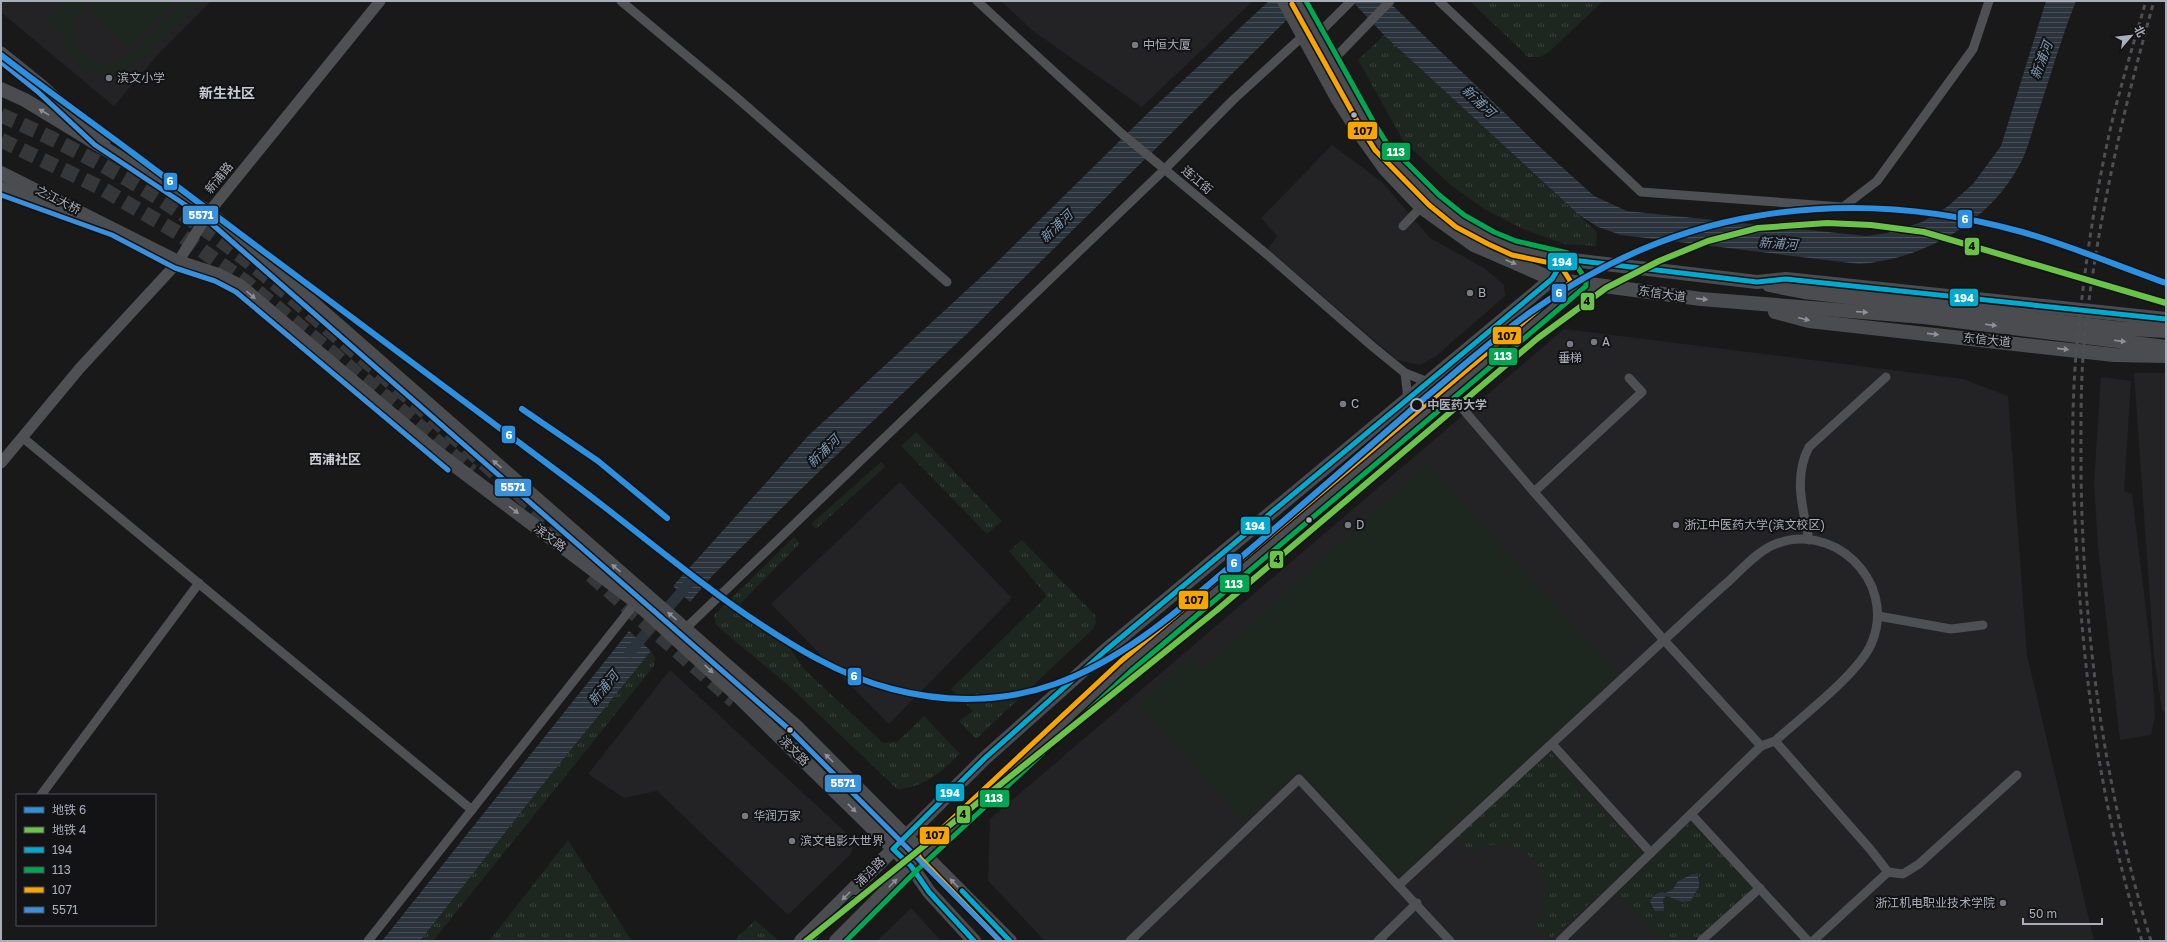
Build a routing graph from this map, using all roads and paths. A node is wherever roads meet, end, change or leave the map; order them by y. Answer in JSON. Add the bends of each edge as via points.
{"nodes":[{"id":1,"x":380,"y":1,"type":"edge"},
{"id":2,"x":621,"y":1,"type":"edge"},
{"id":3,"x":977,"y":1,"type":"edge"},
{"id":4,"x":1284,"y":1,"type":"edge"},
{"id":5,"x":1390,"y":1,"type":"edge"},
{"id":6,"x":1440,"y":1,"type":"edge"},
{"id":7,"x":1989,"y":1,"type":"edge"},
{"id":8,"x":1351,"y":2,"type":"edge"},
{"id":9,"x":1299,"y":11,"type":"edge"},
{"id":10,"x":1310,"y":36,"type":"junction"},
{"id":11,"x":1,"y":53,"type":"edge"},
{"id":12,"x":1331,"y":62,"type":"junction"},
{"id":13,"x":1,"y":89,"type":"edge"},
{"id":14,"x":1161,"y":166,"type":"junction"},
{"id":15,"x":1,"y":173,"type":"edge"},
{"id":16,"x":150,"y":175,"type":"junction"},
{"id":17,"x":1,"y":188,"type":"edge"},
{"id":18,"x":1421,"y":207,"type":"junction"},
{"id":19,"x":209,"y":212,"type":"junction"},
{"id":20,"x":1403,"y":226,"type":"dead end"},
{"id":21,"x":115,"y":229,"type":"junction"},
{"id":22,"x":1564,"y":258,"type":"junction"},
{"id":23,"x":178,"y":262,"type":"junction"},
{"id":24,"x":1552,"y":279,"type":"junction"},
{"id":25,"x":947,"y":282,"type":"dead end"},
{"id":26,"x":1757,"y":282,"type":"junction"},
{"id":27,"x":1580,"y":283,"type":"junction"},
{"id":28,"x":1740,"y":302,"type":"junction"},
{"id":29,"x":2166,"y":319,"type":"edge"},
{"id":30,"x":2166,"y":331,"type":"edge"},
{"id":31,"x":2166,"y":347,"type":"edge"},
{"id":32,"x":2166,"y":356,"type":"edge"},
{"id":33,"x":1404,"y":373,"type":"junction"},
{"id":34,"x":1886,"y":377,"type":"dead end"},
{"id":35,"x":1629,"y":378,"type":"dead end"},
{"id":36,"x":1428,"y":382,"type":"junction"},
{"id":37,"x":1450,"y":394,"type":"junction"},
{"id":38,"x":1408,"y":399,"type":"junction"},
{"id":39,"x":22,"y":436,"type":"junction"},
{"id":40,"x":1,"y":463,"type":"edge"},
{"id":41,"x":1534,"y":492,"type":"junction"},
{"id":42,"x":1809,"y":540,"type":"junction"},
{"id":43,"x":199,"y":584,"type":"junction"},
{"id":44,"x":641,"y":598,"type":"junction"},
{"id":45,"x":1878,"y":616,"type":"junction"},
{"id":46,"x":1983,"y":625,"type":"dead end"},
{"id":47,"x":686,"y":628,"type":"junction"},
{"id":48,"x":1664,"y":640,"type":"junction"},
{"id":49,"x":1775,"y":741,"type":"junction"},
{"id":50,"x":1552,"y":744,"type":"junction"},
{"id":51,"x":1761,"y":746,"type":"junction"},
{"id":52,"x":2017,"y":775,"type":"dead end"},
{"id":53,"x":42,"y":794,"type":"edge"},
{"id":54,"x":472,"y":810,"type":"junction"},
{"id":55,"x":1691,"y":814,"type":"junction"},
{"id":56,"x":906,"y":835,"type":"junction"},
{"id":57,"x":893,"y":849,"type":"junction"},
{"id":58,"x":1651,"y":853,"type":"junction"},
{"id":59,"x":925,"y":854,"type":"junction"},
{"id":60,"x":911,"y":866,"type":"junction"},
{"id":61,"x":1888,"y":872,"type":"junction"},
{"id":62,"x":1399,"y":885,"type":"junction"},
{"id":63,"x":1760,"y":888,"type":"junction"},
{"id":64,"x":1417,"y":903,"type":"junction"},
{"id":65,"x":368,"y":941,"type":"edge"},
{"id":66,"x":801,"y":941,"type":"edge"},
{"id":67,"x":836,"y":941,"type":"edge"},
{"id":68,"x":974,"y":941,"type":"edge"},
{"id":69,"x":1010,"y":941,"type":"edge"},
{"id":70,"x":1130,"y":941,"type":"edge"},
{"id":71,"x":1378,"y":941,"type":"edge"},
{"id":72,"x":1450,"y":941,"type":"edge"},
{"id":73,"x":1560,"y":941,"type":"edge"},
{"id":74,"x":1701,"y":941,"type":"edge"},
{"id":75,"x":1808,"y":941,"type":"edge"},
{"id":76,"x":1813,"y":941,"type":"edge"}],
"edges":[{"from":1,"to":19,"type":"street","name":"新浦路"},
{"from":2,"to":25,"type":"street"},
{"from":3,"to":14,"type":"street","name":"连江街","via":[[1121,133]]},
{"from":4,"to":9,"type":"main road","name":"东信大道"},
{"from":5,"to":12,"type":"street"},
{"from":6,"to":7,"type":"street","via":[[1641,192],[1843,207],[1877,181],[1973,49]]},
{"from":8,"to":10,"type":"street"},
{"from":9,"to":10,"type":"main road","name":"东信大道"},
{"from":10,"to":12,"type":"main road","name":"东信大道"},
{"from":10,"to":14,"type":"street","via":[[1233,100]]},
{"from":10,"to":18,"type":"main road","name":"东信大道","via":[[1337,98],[1360,134],[1385,169]]},
{"from":11,"to":16,"type":"main road","name":"滨文路","via":[[42,86],[100,140]]},
{"from":12,"to":22,"type":"main road","name":"东信大道","via":[[1381,146],[1434,200],[1460,221],[1491,238],[1514,248]]},
{"from":16,"to":13,"type":"main road","one_way":true},
{"from":14,"to":33,"type":"street","name":"连江街"},
{"from":14,"to":47,"type":"street"},
{"from":15,"to":21,"type":"main road","name":"之江大桥"},
{"from":16,"to":19,"type":"main road","name":"滨文路"},
{"from":17,"to":21,"type":"main road"},
{"from":18,"to":20,"type":"street"},
{"from":18,"to":24,"type":"main road","name":"东信大道","one_way":true,"via":[[1474,245]]},
{"from":19,"to":23,"type":"street","name":"新浦路"},
{"from":44,"to":19,"type":"main road","name":"滨文路","one_way":true},
{"from":21,"to":23,"type":"main road","name":"之江大桥"},
{"from":22,"to":24,"type":"main road","name":"浦沿路"},
{"from":22,"to":26,"type":"main road","name":"东信大道"},
{"from":22,"to":27,"type":"main road"},
{"from":23,"to":39,"type":"street","name":"新浦路","via":[[80,368]]},
{"from":23,"to":44,"type":"main road","name":"滨文路","one_way":true,"via":[[218,275],[240,286],[434,450]]},
{"from":24,"to":27,"type":"main road","name":"东信大道"},
{"from":24,"to":36,"type":"main road","name":"浦沿路"},
{"from":26,"to":29,"type":"main road","name":"东信大道","via":[[1786,279]]},
{"from":26,"to":30,"type":"main road","name":"东信大道","via":[[1804,292],[2114,328]]},
{"from":27,"to":28,"type":"main road","name":"东信大道","one_way":true},
{"from":27,"to":37,"type":"main road"},
{"from":28,"to":31,"type":"main road","name":"东信大道","one_way":true,"via":[[1924,317]]},
{"from":28,"to":32,"type":"main road","name":"东信大道","one_way":true,"via":[[1809,321],[2114,355]]},
{"from":33,"to":36,"type":"street","name":"连江街"},
{"from":33,"to":38,"type":"street"},
{"from":34,"to":42,"type":"street","via":[[1809,448],[1802,460],[1800,490]]},
{"from":35,"to":41,"type":"street","via":[[1642,392]]},
{"from":36,"to":38,"type":"main road","name":"浦沿路"},
{"from":37,"to":41,"type":"street"},
{"from":37,"to":59,"type":"main road","via":[[1125,668]]},
{"from":38,"to":56,"type":"main road","name":"浦沿路","via":[[1106,650],[985,758]]},
{"from":39,"to":40,"type":"street","name":"新浦路"},
{"from":39,"to":43,"type":"street"},
{"from":41,"to":48,"type":"street"},
{"from":42,"to":45,"type":"street","via":[[1836,547],[1862,568],[1873,588]]},
{"from":42,"to":48,"type":"street","via":[[1782,542],[1762,552]]},
{"from":43,"to":53,"type":"street"},
{"from":43,"to":54,"type":"street"},
{"from":47,"to":44,"type":"main road","name":"滨文路","one_way":true},
{"from":44,"to":54,"type":"street"},
{"from":44,"to":57,"type":"main road","name":"滨文路","one_way":true,"via":[[680,642]]},
{"from":45,"to":46,"type":"street","via":[[1950,629]]},
{"from":45,"to":49,"type":"street","via":[[1872,643],[1861,662]]},
{"from":56,"to":47,"type":"main road","name":"滨文路","one_way":true,"via":[[807,736]]},
{"from":48,"to":50,"type":"street"},
{"from":48,"to":51,"type":"street"},
{"from":49,"to":51,"type":"street"},
{"from":49,"to":61,"type":"street"},
{"from":50,"to":58,"type":"street"},
{"from":50,"to":62,"type":"street"},
{"from":51,"to":55,"type":"street"},
{"from":52,"to":61,"type":"street","via":[[1919,864],[1903,874]]},
{"from":54,"to":65,"type":"street"},
{"from":55,"to":58,"type":"street"},
{"from":55,"to":63,"type":"street"},
{"from":56,"to":57,"type":"main road","name":"浦沿路"},
{"from":56,"to":59,"type":"main road","name":"滨文路"},
{"from":57,"to":60,"type":"main road","name":"滨文路"},
{"from":57,"to":66,"type":"main road","name":"浦沿路","one_way":true},
{"from":58,"to":73,"type":"street"},
{"from":59,"to":60,"type":"main road","name":"浦沿路"},
{"from":69,"to":59,"type":"main road","name":"滨文路","one_way":true},
{"from":67,"to":60,"type":"main road","name":"浦沿路","one_way":true},
{"from":60,"to":68,"type":"main road","name":"滨文路","via":[[929,892]]},
{"from":61,"to":76,"type":"street"},
{"from":62,"to":64,"type":"street"},
{"from":62,"to":70,"type":"street","via":[[1299,779]]},
{"from":63,"to":74,"type":"street"},
{"from":63,"to":75,"type":"street"},
{"from":64,"to":71,"type":"street"},
{"from":64,"to":72,"type":"street"}]}
